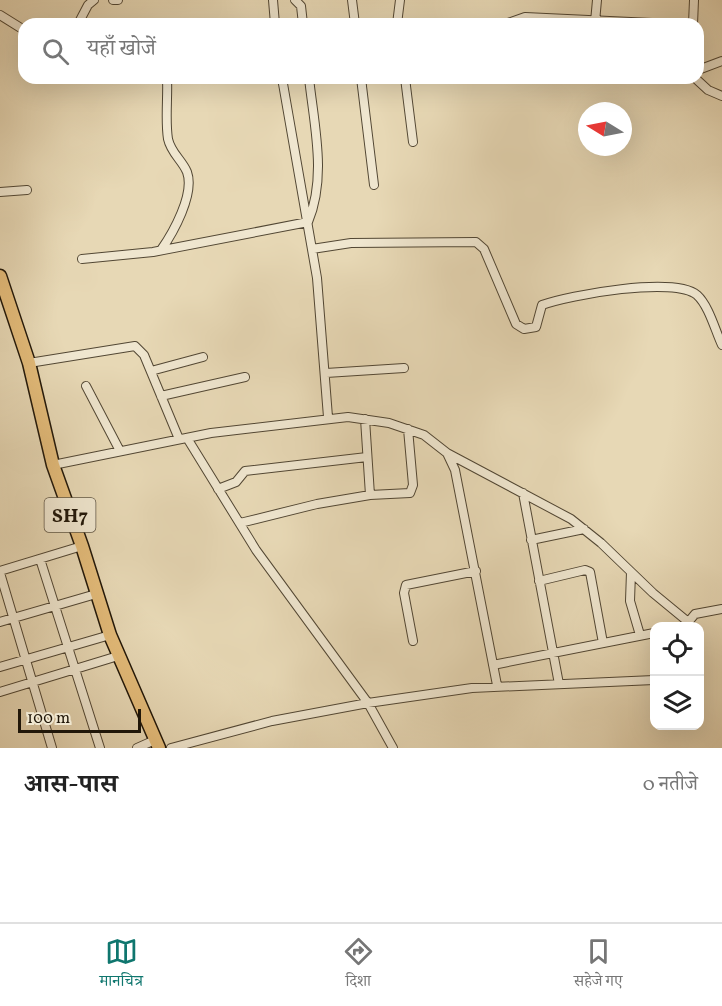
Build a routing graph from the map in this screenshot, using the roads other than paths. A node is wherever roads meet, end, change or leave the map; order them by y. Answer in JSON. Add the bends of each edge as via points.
{"nodes":[{"id":1,"x":94,"y":0,"type":"edge"},
{"id":2,"x":113,"y":0,"type":"edge"},
{"id":3,"x":118,"y":0,"type":"edge"},
{"id":4,"x":264,"y":0,"type":"edge"},
{"id":5,"x":272,"y":0,"type":"edge"},
{"id":6,"x":295,"y":0,"type":"edge"},
{"id":7,"x":352,"y":0,"type":"edge"},
{"id":8,"x":400,"y":0,"type":"edge"},
{"id":9,"x":597,"y":0,"type":"edge"},
{"id":10,"x":694,"y":0,"type":"edge"},
{"id":11,"x":0,"y":15,"type":"edge"},
{"id":12,"x":81,"y":18,"type":"edge"},
{"id":13,"x":274,"y":18,"type":"edge"},
{"id":14,"x":302,"y":18,"type":"edge"},
{"id":15,"x":354,"y":18,"type":"edge"},
{"id":16,"x":398,"y":18,"type":"edge"},
{"id":17,"x":522,"y":18,"type":"edge"},
{"id":18,"x":539,"y":18,"type":"edge"},
{"id":19,"x":595,"y":18,"type":"edge"},
{"id":20,"x":693,"y":18,"type":"edge"},
{"id":21,"x":18,"y":26,"type":"edge"},
{"id":22,"x":722,"y":61,"type":"edge"},
{"id":23,"x":704,"y":68,"type":"edge"},
{"id":24,"x":167,"y":84,"type":"edge"},
{"id":25,"x":283,"y":84,"type":"edge"},
{"id":26,"x":310,"y":84,"type":"edge"},
{"id":27,"x":362,"y":84,"type":"edge"},
{"id":28,"x":406,"y":84,"type":"edge"},
{"id":29,"x":701,"y":84,"type":"edge"},
{"id":30,"x":722,"y":96,"type":"edge"},
{"id":31,"x":413,"y":142,"type":"dead end"},
{"id":32,"x":374,"y":185,"type":"dead end"},
{"id":33,"x":27,"y":190,"type":"dead end"},
{"id":34,"x":0,"y":192,"type":"edge"},
{"id":35,"x":308,"y":222,"type":"junction"},
{"id":36,"x":312,"y":249,"type":"junction"},
{"id":37,"x":161,"y":250,"type":"junction"},
{"id":38,"x":82,"y":259,"type":"dead end"},
{"id":39,"x":0,"y":276,"type":"edge"},
{"id":40,"x":722,"y":345,"type":"edge"},
{"id":41,"x":203,"y":357,"type":"dead end"},
{"id":42,"x":29,"y":363,"type":"junction"},
{"id":43,"x":404,"y":368,"type":"dead end"},
{"id":44,"x":151,"y":371,"type":"junction"},
{"id":45,"x":326,"y":373,"type":"junction"},
{"id":46,"x":245,"y":377,"type":"dead end"},
{"id":47,"x":86,"y":386,"type":"dead end"},
{"id":48,"x":161,"y":396,"type":"junction"},
{"id":49,"x":328,"y":417,"type":"junction"},
{"id":50,"x":365,"y":419,"type":"junction"},
{"id":51,"x":408,"y":429,"type":"junction"},
{"id":52,"x":183,"y":438,"type":"junction"},
{"id":53,"x":120,"y":451,"type":"junction"},
{"id":54,"x":447,"y":453,"type":"junction"},
{"id":55,"x":367,"y":457,"type":"junction"},
{"id":56,"x":53,"y":465,"type":"junction"},
{"id":57,"x":218,"y":489,"type":"junction"},
{"id":58,"x":523,"y":494,"type":"junction"},
{"id":59,"x":370,"y":495,"type":"junction"},
{"id":60,"x":240,"y":523,"type":"junction"},
{"id":61,"x":584,"y":529,"type":"junction"},
{"id":62,"x":531,"y":540,"type":"junction"},
{"id":63,"x":82,"y":546,"type":"junction"},
{"id":64,"x":40,"y":558,"type":"junction"},
{"id":65,"x":476,"y":571,"type":"junction"},
{"id":66,"x":0,"y":572,"type":"edge"},
{"id":67,"x":631,"y":572,"type":"junction"},
{"id":68,"x":539,"y":581,"type":"junction"},
{"id":69,"x":96,"y":594,"type":"junction"},
{"id":70,"x":54,"y":606,"type":"junction"},
{"id":71,"x":722,"y":609,"type":"edge"},
{"id":72,"x":14,"y":618,"type":"junction"},
{"id":73,"x":0,"y":622,"type":"edge"},
{"id":74,"x":684,"y":622,"type":"edge"},
{"id":75,"x":688,"y":622,"type":"edge"},
{"id":76,"x":650,"y":634,"type":"edge"},
{"id":77,"x":110,"y":635,"type":"junction"},
{"id":78,"x":640,"y":635,"type":"junction"},
{"id":79,"x":412,"y":641,"type":"dead end"},
{"id":80,"x":603,"y":643,"type":"junction"},
{"id":81,"x":68,"y":647,"type":"junction"},
{"id":82,"x":554,"y":652,"type":"junction"},
{"id":83,"x":118,"y":656,"type":"junction"},
{"id":84,"x":27,"y":660,"type":"junction"},
{"id":85,"x":493,"y":665,"type":"junction"},
{"id":86,"x":0,"y":667,"type":"edge"},
{"id":87,"x":75,"y":670,"type":"junction"},
{"id":88,"x":650,"y":680,"type":"edge"},
{"id":89,"x":33,"y":681,"type":"junction"},
{"id":90,"x":559,"y":684,"type":"junction"},
{"id":91,"x":497,"y":685,"type":"junction"},
{"id":92,"x":0,"y":692,"type":"edge"},
{"id":93,"x":368,"y":703,"type":"junction"},
{"id":94,"x":157,"y":744,"type":"edge"},
{"id":95,"x":52,"y":748,"type":"edge"},
{"id":96,"x":100,"y":748,"type":"edge"},
{"id":97,"x":137,"y":748,"type":"edge"},
{"id":98,"x":171,"y":748,"type":"edge"},
{"id":99,"x":393,"y":748,"type":"edge"}],
"edges":[{"from":1,"to":12,"type":"street"},
{"from":2,"to":3,"type":"street"},
{"from":4,"to":5,"type":"street"},
{"from":5,"to":13,"type":"street"},
{"from":6,"to":14,"type":"street","via":[[301,6]]},
{"from":7,"to":15,"type":"street"},
{"from":8,"to":16,"type":"street"},
{"from":9,"to":19,"type":"street"},
{"from":10,"to":20,"type":"street"},
{"from":11,"to":21,"type":"street"},
{"from":17,"to":18,"type":"street"},
{"from":22,"to":23,"type":"street"},
{"from":24,"to":37,"type":"street","via":[[168,137],[185,169],[188,185],[178,223]]},
{"from":25,"to":35,"type":"street"},
{"from":26,"to":35,"type":"street","via":[[318,174]]},
{"from":27,"to":32,"type":"street"},
{"from":28,"to":31,"type":"street"},
{"from":29,"to":30,"type":"street"},
{"from":33,"to":34,"type":"street"},
{"from":35,"to":36,"type":"street"},
{"from":35,"to":37,"type":"street"},
{"from":36,"to":40,"type":"street","via":[[351,243],[476,242],[484,249],[516,324],[524,329],[536,327],[542,305],[563,298],[648,288],[686,290],[702,302]]},
{"from":36,"to":45,"type":"street"},
{"from":37,"to":38,"type":"street"},
{"from":39,"to":42,"type":"main road","number":"SH7"},
{"from":41,"to":44,"type":"street"},
{"from":42,"to":44,"type":"street","via":[[129,345],[140,349]]},
{"from":42,"to":56,"type":"main road","number":"SH7"},
{"from":43,"to":45,"type":"street"},
{"from":44,"to":48,"type":"street"},
{"from":45,"to":49,"type":"street"},
{"from":46,"to":48,"type":"street"},
{"from":47,"to":53,"type":"street"},
{"from":48,"to":52,"type":"street"},
{"from":49,"to":50,"type":"street"},
{"from":49,"to":52,"type":"street"},
{"from":50,"to":51,"type":"street"},
{"from":50,"to":55,"type":"street"},
{"from":51,"to":54,"type":"street","via":[[436,442]]},
{"from":51,"to":59,"type":"street","via":[[411,490],[406,494]]},
{"from":52,"to":53,"type":"street"},
{"from":52,"to":57,"type":"street"},
{"from":53,"to":56,"type":"street"},
{"from":54,"to":58,"type":"street"},
{"from":54,"to":65,"type":"street","via":[[455,470]]},
{"from":55,"to":57,"type":"street","via":[[245,471],[238,481]]},
{"from":55,"to":59,"type":"street"},
{"from":56,"to":63,"type":"main road","number":"SH7"},
{"from":57,"to":60,"type":"street"},
{"from":58,"to":61,"type":"street"},
{"from":58,"to":62,"type":"street"},
{"from":59,"to":60,"type":"street"},
{"from":60,"to":93,"type":"street"},
{"from":61,"to":62,"type":"street"},
{"from":61,"to":67,"type":"street"},
{"from":62,"to":68,"type":"street"},
{"from":63,"to":64,"type":"street"},
{"from":63,"to":69,"type":"main road","number":"SH7"},
{"from":64,"to":66,"type":"street"},
{"from":64,"to":70,"type":"street"},
{"from":65,"to":79,"type":"street","via":[[406,585]]},
{"from":65,"to":85,"type":"street"},
{"from":66,"to":72,"type":"street"},
{"from":67,"to":74,"type":"street"},
{"from":67,"to":78,"type":"street","via":[[630,601]]},
{"from":68,"to":80,"type":"street","via":[[590,572]]},
{"from":68,"to":82,"type":"street"},
{"from":69,"to":70,"type":"street"},
{"from":69,"to":77,"type":"main road","number":"SH7"},
{"from":70,"to":72,"type":"street"},
{"from":70,"to":81,"type":"street"},
{"from":71,"to":75,"type":"street","via":[[696,614]]},
{"from":72,"to":73,"type":"street"},
{"from":72,"to":84,"type":"street"},
{"from":76,"to":78,"type":"street"},
{"from":77,"to":81,"type":"street"},
{"from":77,"to":83,"type":"main road","number":"SH7"},
{"from":78,"to":80,"type":"street"},
{"from":80,"to":82,"type":"street"},
{"from":81,"to":84,"type":"street"},
{"from":81,"to":87,"type":"street"},
{"from":82,"to":85,"type":"street"},
{"from":82,"to":90,"type":"street"},
{"from":83,"to":87,"type":"street"},
{"from":83,"to":94,"type":"main road","number":"SH7"},
{"from":84,"to":86,"type":"street"},
{"from":84,"to":89,"type":"street"},
{"from":85,"to":91,"type":"street"},
{"from":87,"to":89,"type":"street"},
{"from":87,"to":96,"type":"street"},
{"from":88,"to":90,"type":"street"},
{"from":89,"to":92,"type":"street"},
{"from":89,"to":95,"type":"street"},
{"from":90,"to":91,"type":"street"},
{"from":91,"to":93,"type":"street"},
{"from":93,"to":98,"type":"street","via":[[232,730]]},
{"from":93,"to":99,"type":"street"},
{"from":94,"to":97,"type":"street"}]}
